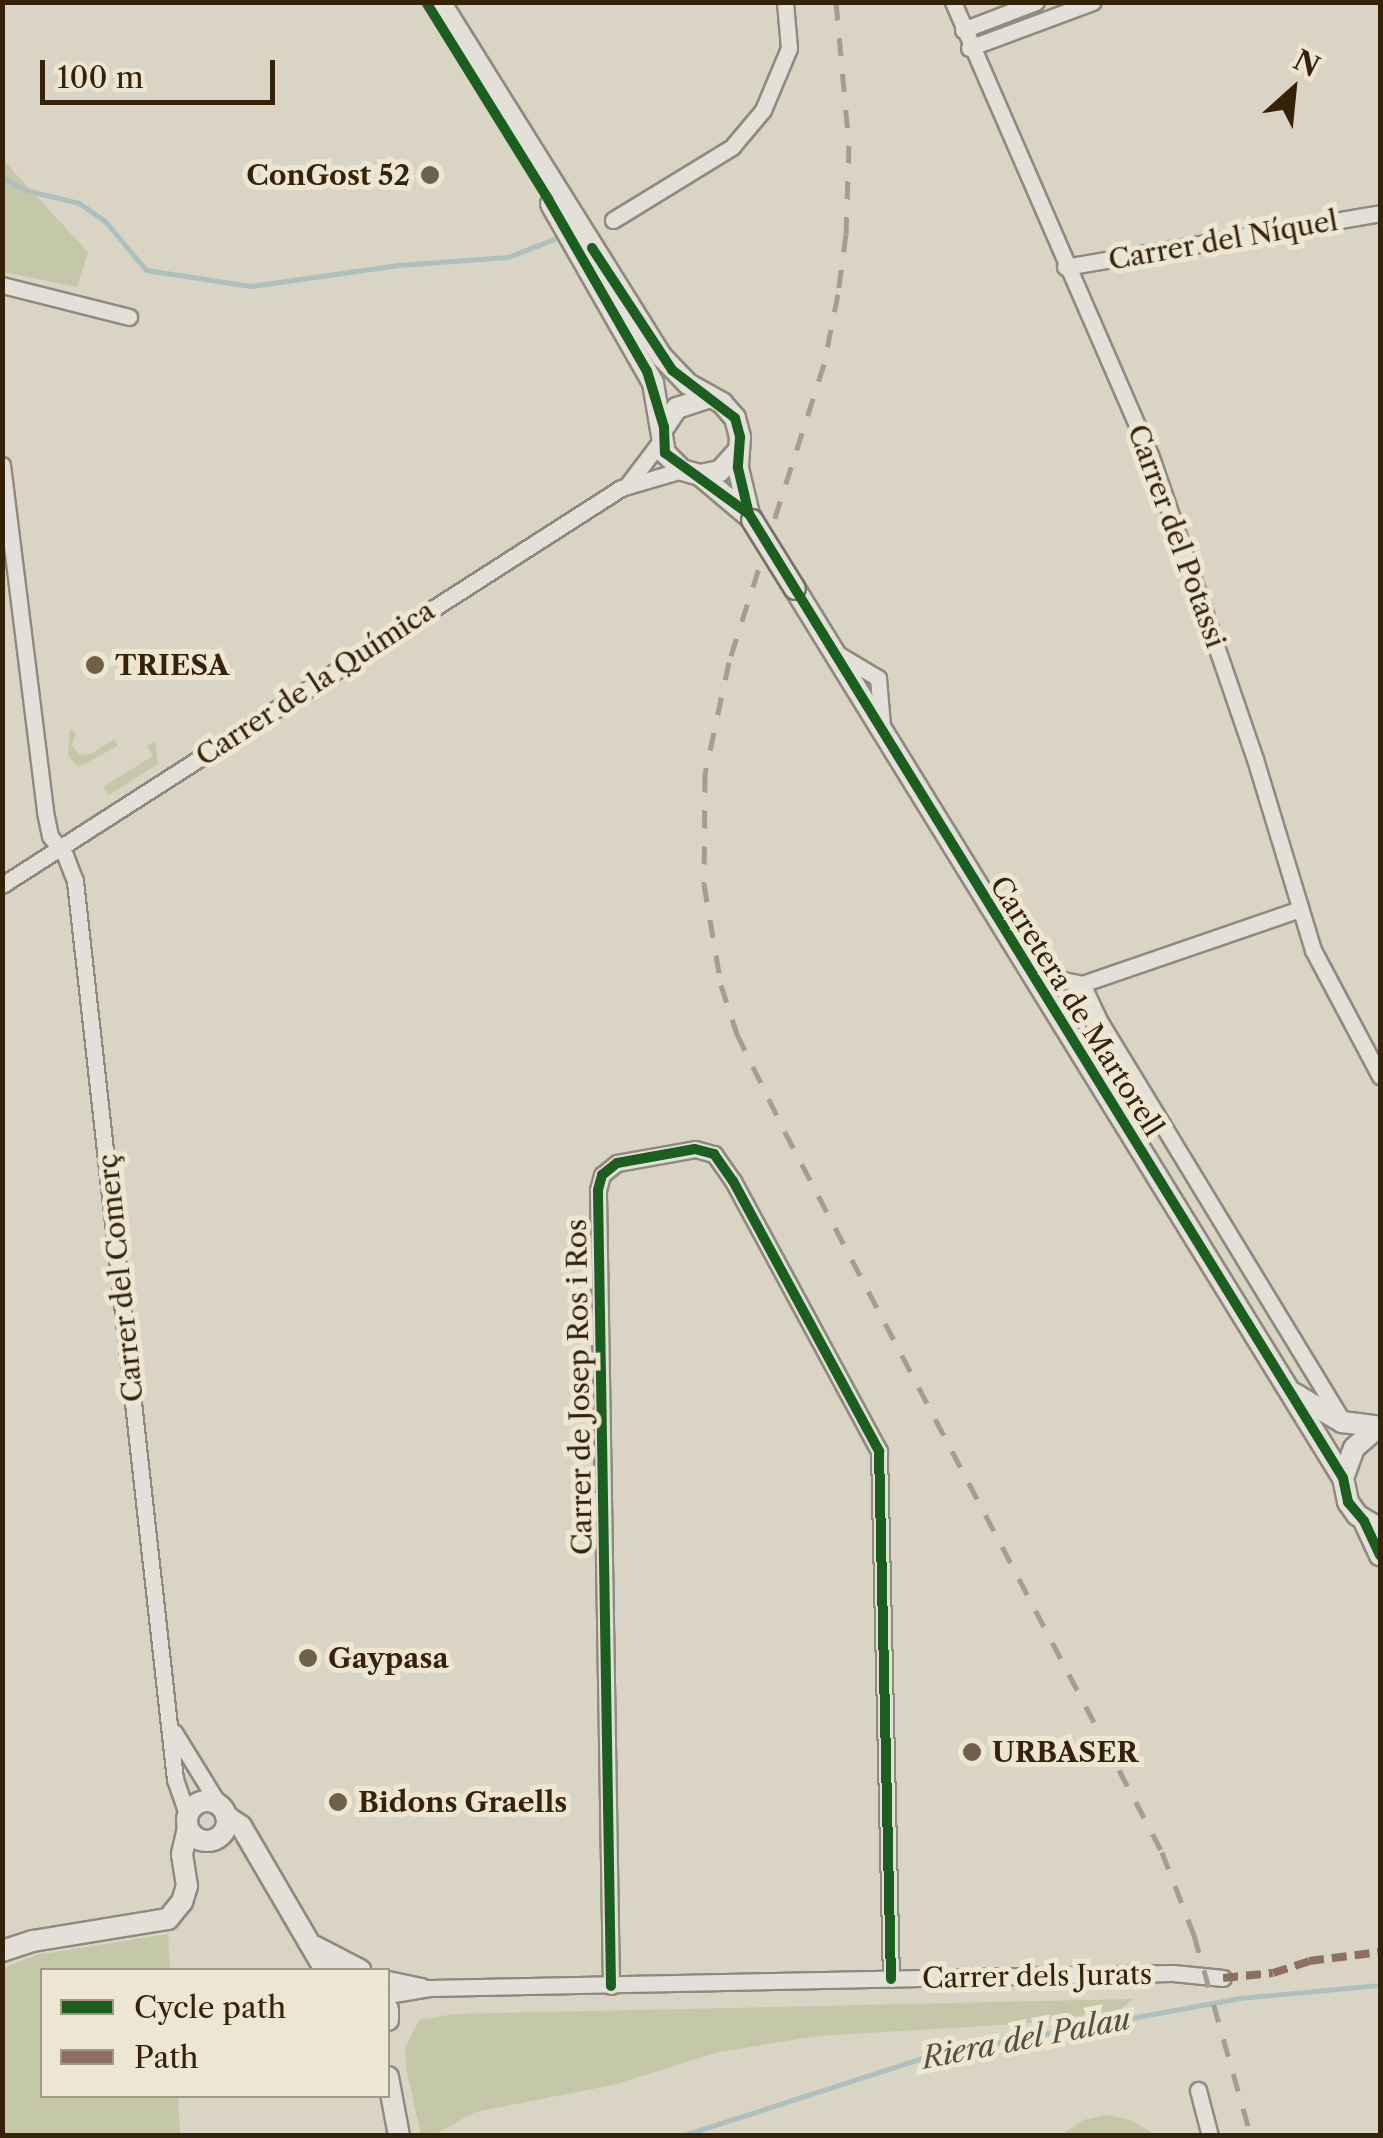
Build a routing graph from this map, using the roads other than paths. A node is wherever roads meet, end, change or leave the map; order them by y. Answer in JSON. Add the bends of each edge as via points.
{"nodes":[{"id":1,"x":426,"y":2,"type":"edge"},
{"id":2,"x":440,"y":2,"type":"edge"},
{"id":3,"x":785,"y":2,"type":"edge"},
{"id":4,"x":953,"y":2,"type":"edge"},
{"id":5,"x":1036,"y":2,"type":"edge"},
{"id":6,"x":1093,"y":2,"type":"edge"},
{"id":7,"x":964,"y":30,"type":"junction"},
{"id":8,"x":970,"y":48,"type":"junction"},
{"id":9,"x":1380,"y":213,"type":"edge"},
{"id":10,"x":613,"y":220,"type":"dead end"},
{"id":11,"x":575,"y":233,"type":"junction"},
{"id":12,"x":1065,"y":267,"type":"junction"},
{"id":13,"x":2,"y":285,"type":"edge"},
{"id":14,"x":129,"y":317,"type":"dead end"},
{"id":15,"x":707,"y":398,"type":"junction"},
{"id":16,"x":664,"y":432,"type":"junction"},
{"id":17,"x":737,"y":452,"type":"junction"},
{"id":18,"x":2,"y":464,"type":"edge"},
{"id":19,"x":691,"y":472,"type":"junction"},
{"id":20,"x":629,"y":484,"type":"junction"},
{"id":21,"x":750,"y":517,"type":"junction"},
{"id":22,"x":61,"y":848,"type":"junction"},
{"id":23,"x":2,"y":885,"type":"edge"},
{"id":24,"x":1300,"y":909,"type":"junction"},
{"id":25,"x":1029,"y":973,"type":"junction"},
{"id":26,"x":1082,"y":984,"type":"junction"},
{"id":27,"x":1092,"y":1005,"type":"junction"},
{"id":28,"x":1380,"y":1076,"type":"edge"},
{"id":29,"x":1096,"y":1082,"type":"junction"},
{"id":30,"x":1286,"y":1387,"type":"junction"},
{"id":31,"x":1342,"y":1422,"type":"junction"},
{"id":32,"x":1379,"y":1428,"type":"edge"},
{"id":33,"x":1343,"y":1478,"type":"junction"},
{"id":34,"x":1372,"y":1525,"type":"edge"},
{"id":35,"x":1380,"y":1556,"type":"edge"},
{"id":36,"x":167,"y":1712,"type":"junction"},
{"id":37,"x":207,"y":1824,"type":"junction"},
{"id":38,"x":304,"y":1936,"type":"junction"},
{"id":39,"x":2,"y":1951,"type":"edge"},
{"id":40,"x":324,"y":1968,"type":"edge"},
{"id":41,"x":355,"y":1968,"type":"edge"},
{"id":42,"x":1223,"y":1978,"type":"dead end"},
{"id":43,"x":390,"y":1979,"type":"edge"},
{"id":44,"x":891,"y":1979,"type":"junction"},
{"id":45,"x":611,"y":1986,"type":"junction"},
{"id":46,"x":430,"y":1988,"type":"junction"},
{"id":47,"x":406,"y":1992,"type":"junction"},
{"id":48,"x":390,"y":1995,"type":"edge"},
{"id":49,"x":390,"y":2008,"type":"edge"},
{"id":50,"x":390,"y":2088,"type":"edge"},
{"id":51,"x":1198,"y":2090,"type":"dead end"},
{"id":52,"x":399,"y":2136,"type":"edge"},
{"id":53,"x":1210,"y":2136,"type":"edge"}],
"edges":[{"from":1,"to":11,"type":"main road"},
{"from":2,"to":11,"type":"main road"},
{"from":3,"to":10,"type":"street","via":[[790,48],[764,110],[732,147]]},
{"from":4,"to":7,"type":"street","name":"Carrer del Potassi"},
{"from":5,"to":7,"type":"street"},
{"from":6,"to":8,"type":"street"},
{"from":7,"to":8,"type":"street","name":"Carrer del Potassi"},
{"from":8,"to":12,"type":"street","name":"Carrer del Potassi"},
{"from":9,"to":12,"type":"street","name":"Carrer del Níquel"},
{"from":11,"to":15,"type":"main road","name":"Carretera de Martorell","via":[[662,356]]},
{"from":11,"to":16,"type":"main road","name":"Carretera de Martorell","via":[[653,382]]},
{"from":12,"to":24,"type":"street","name":"Carrer del Potassi","via":[[1158,474]]},
{"from":13,"to":14,"type":"street"},
{"from":15,"to":16,"type":"main road","via":[[676,408]]},
{"from":15,"to":17,"type":"main road","name":"Carretera de Martorell","via":[[735,418]]},
{"from":16,"to":19,"type":"main road","name":"Carretera de Martorell","via":[[665,454]]},
{"from":16,"to":20,"type":"street","name":"Carrer de la Química"},
{"from":17,"to":19,"type":"main road","via":[[720,471]]},
{"from":17,"to":21,"type":"main road","name":"Carretera de Martorell"},
{"from":18,"to":22,"type":"street","name":"Carrer del Comerç","via":[[45,812],[50,836]]},
{"from":19,"to":20,"type":"street","name":"Carrer de la Química"},
{"from":19,"to":21,"type":"main road","name":"Carretera de Martorell"},
{"from":20,"to":22,"type":"street","name":"Carrer de la Química"},
{"from":21,"to":25,"type":"main road","name":"Carretera de Martorell","bridge":true},
{"from":22,"to":23,"type":"street","name":"Carrer de la Química"},
{"from":22,"to":36,"type":"street","name":"Carrer del Comerç","via":[[77,899]]},
{"from":24,"to":26,"type":"street"},
{"from":24,"to":28,"type":"street","name":"Carrer del Potassi","via":[[1313,950]]},
{"from":25,"to":26,"type":"street","name":"Carretera de Martorell"},
{"from":25,"to":29,"type":"main road","name":"Carretera de Martorell"},
{"from":26,"to":27,"type":"street","name":"Carretera de Martorell"},
{"from":27,"to":29,"type":"street","name":"Carretera de Martorell"},
{"from":27,"to":31,"type":"street","name":"Carretera de Martorell"},
{"from":29,"to":30,"type":"main road","name":"Carretera de Martorell"},
{"from":30,"to":31,"type":"main road","name":"Carretera de Martorell"},
{"from":30,"to":33,"type":"main road","name":"Carretera de Martorell"},
{"from":31,"to":32,"type":"main road","name":"Carretera de Martorell"},
{"from":32,"to":33,"type":"main road","name":"Carretera de Martorell","via":[[1354,1448]]},
{"from":33,"to":34,"type":"main road","name":"Carretera de Martorell","via":[[1348,1502]]},
{"from":34,"to":35,"type":"main road","name":"Carretera de Martorell"},
{"from":36,"to":37,"type":"street","name":"Carrer del Comerç"},
{"from":36,"to":37,"type":"street","name":"Carrer del Comerç","via":[[174,1779]]},
{"from":37,"to":38,"type":"main road","via":[[254,1851]]},
{"from":37,"to":39,"type":"main road","name":"Carrer del Comerç","via":[[182,1854],[182,1902],[168,1919]]},
{"from":38,"to":40,"type":"main road"},
{"from":38,"to":41,"type":"main road","via":[[325,1955]]},
{"from":42,"to":44,"type":"street","name":"Carrer dels Jurats","via":[[1173,1972]]},
{"from":43,"to":46,"type":"street","name":"Carrer dels Jurats"},
{"from":44,"to":45,"type":"street","name":"Carrer dels Jurats"},
{"from":44,"to":45,"type":"street","name":"Carrer de Josep Ros i Ros","via":[[879,1451],[734,1180],[714,1154],[695,1148],[618,1163],[602,1174],[598,1190]]},
{"from":45,"to":46,"type":"street","name":"Carrer dels Jurats"},
{"from":46,"to":47,"type":"street","name":"Carrer dels Jurats"},
{"from":47,"to":48,"type":"street","name":"Carrer dels Jurats"},
{"from":47,"to":49,"type":"street"},
{"from":50,"to":52,"type":"main road"},
{"from":51,"to":53,"type":"street"}]}
